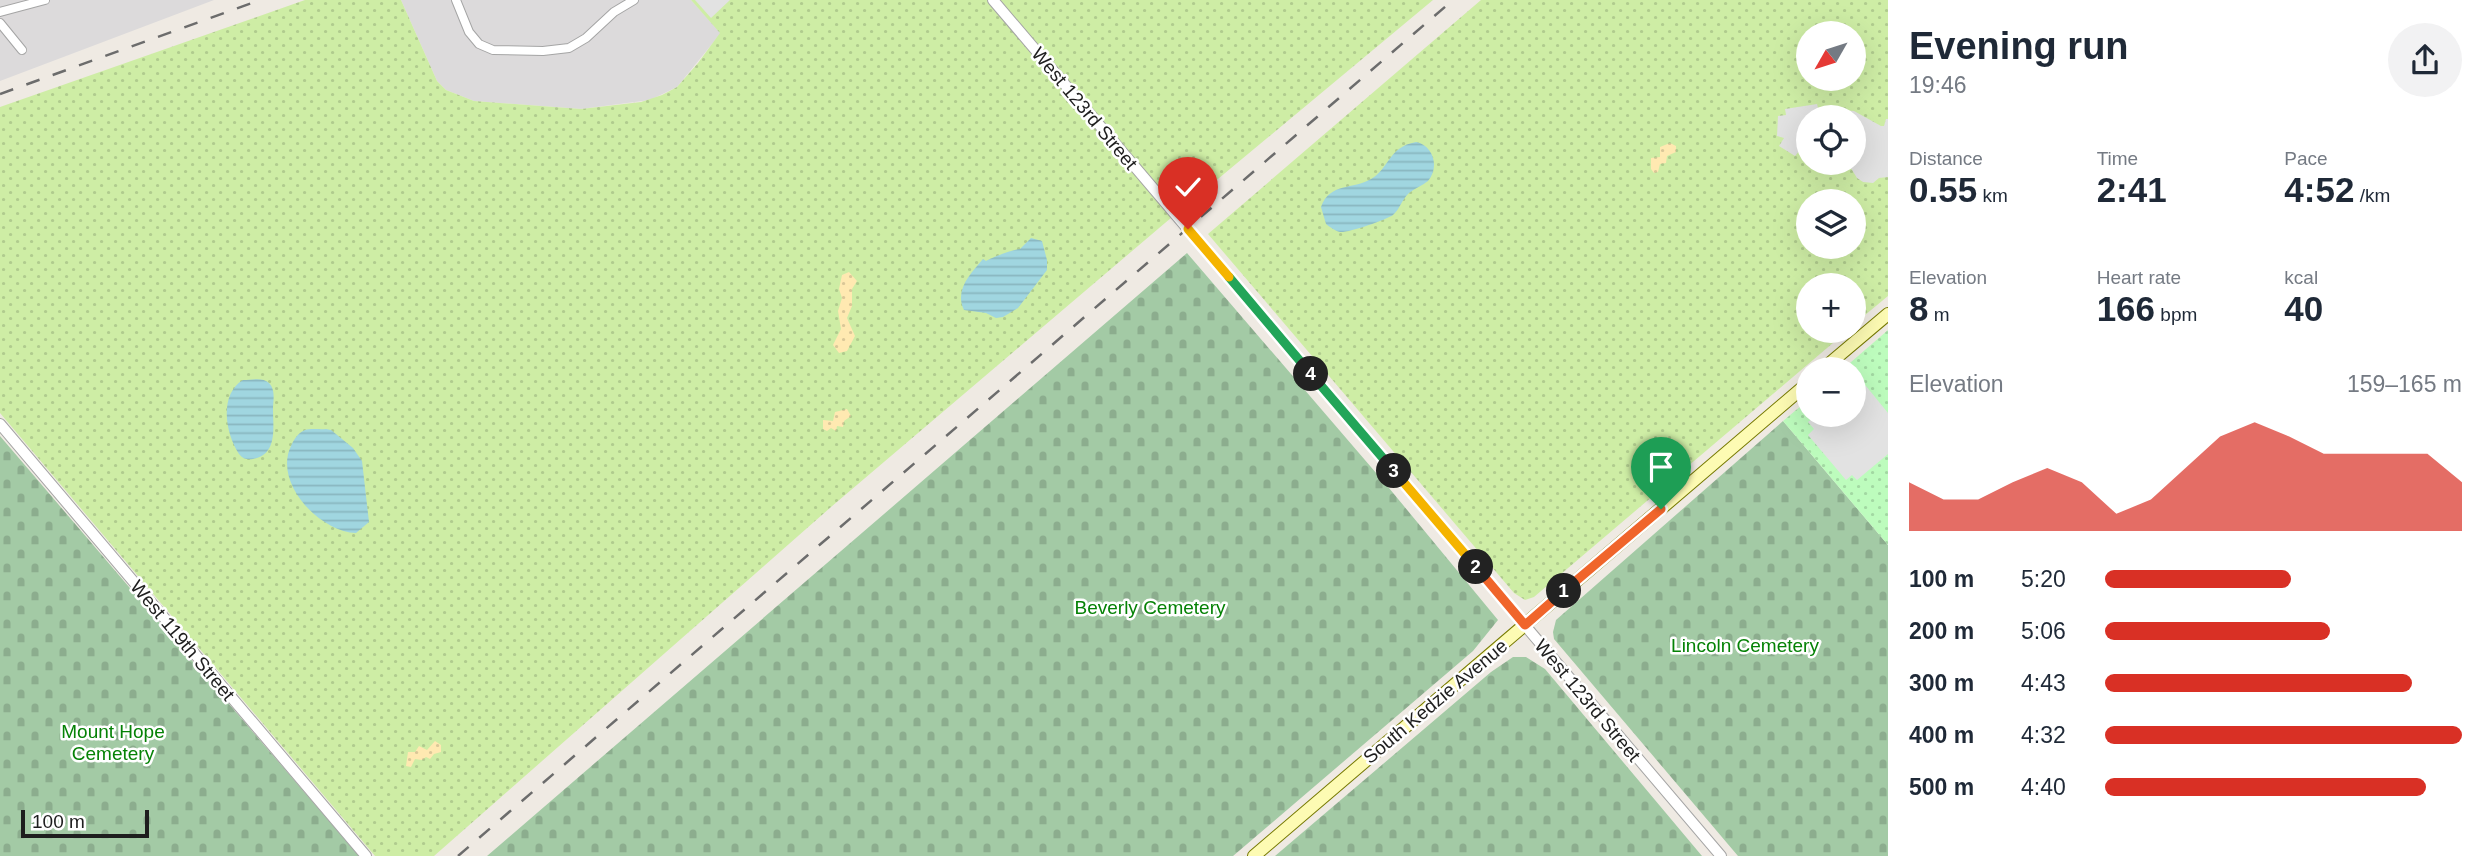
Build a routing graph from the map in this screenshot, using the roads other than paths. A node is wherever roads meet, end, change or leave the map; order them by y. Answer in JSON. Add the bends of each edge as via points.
{"nodes":[{"id":1,"x":45,"y":0,"type":"edge"},
{"id":2,"x":456,"y":0,"type":"edge"},
{"id":3,"x":634,"y":0,"type":"edge"},
{"id":4,"x":993,"y":0,"type":"edge"},
{"id":5,"x":0,"y":12,"type":"edge"},
{"id":6,"x":0,"y":23,"type":"edge"},
{"id":7,"x":22,"y":50,"type":"dead end"},
{"id":8,"x":1888,"y":314,"type":"edge"},
{"id":9,"x":1837,"y":357,"type":"edge"},
{"id":10,"x":1796,"y":393,"type":"edge"},
{"id":11,"x":0,"y":424,"type":"edge"},
{"id":12,"x":1525,"y":625,"type":"junction"},
{"id":13,"x":366,"y":856,"type":"edge"},
{"id":14,"x":1254,"y":856,"type":"edge"},
{"id":15,"x":1721,"y":856,"type":"edge"}],
"edges":[{"from":1,"to":5,"type":"street"},
{"from":2,"to":3,"type":"street","via":[[479,44],[493,50],[543,51],[569,48]]},
{"from":4,"to":12,"type":"street","name":"West 123rd Street"},
{"from":6,"to":7,"type":"street"},
{"from":8,"to":9,"type":"main road"},
{"from":10,"to":12,"type":"main road","name":"South Kedzie Avenue"},
{"from":11,"to":13,"type":"street","name":"West 119th Street"},
{"from":12,"to":14,"type":"main road","name":"South Kedzie Avenue"},
{"from":12,"to":15,"type":"street","name":"West 123rd Street"}]}
